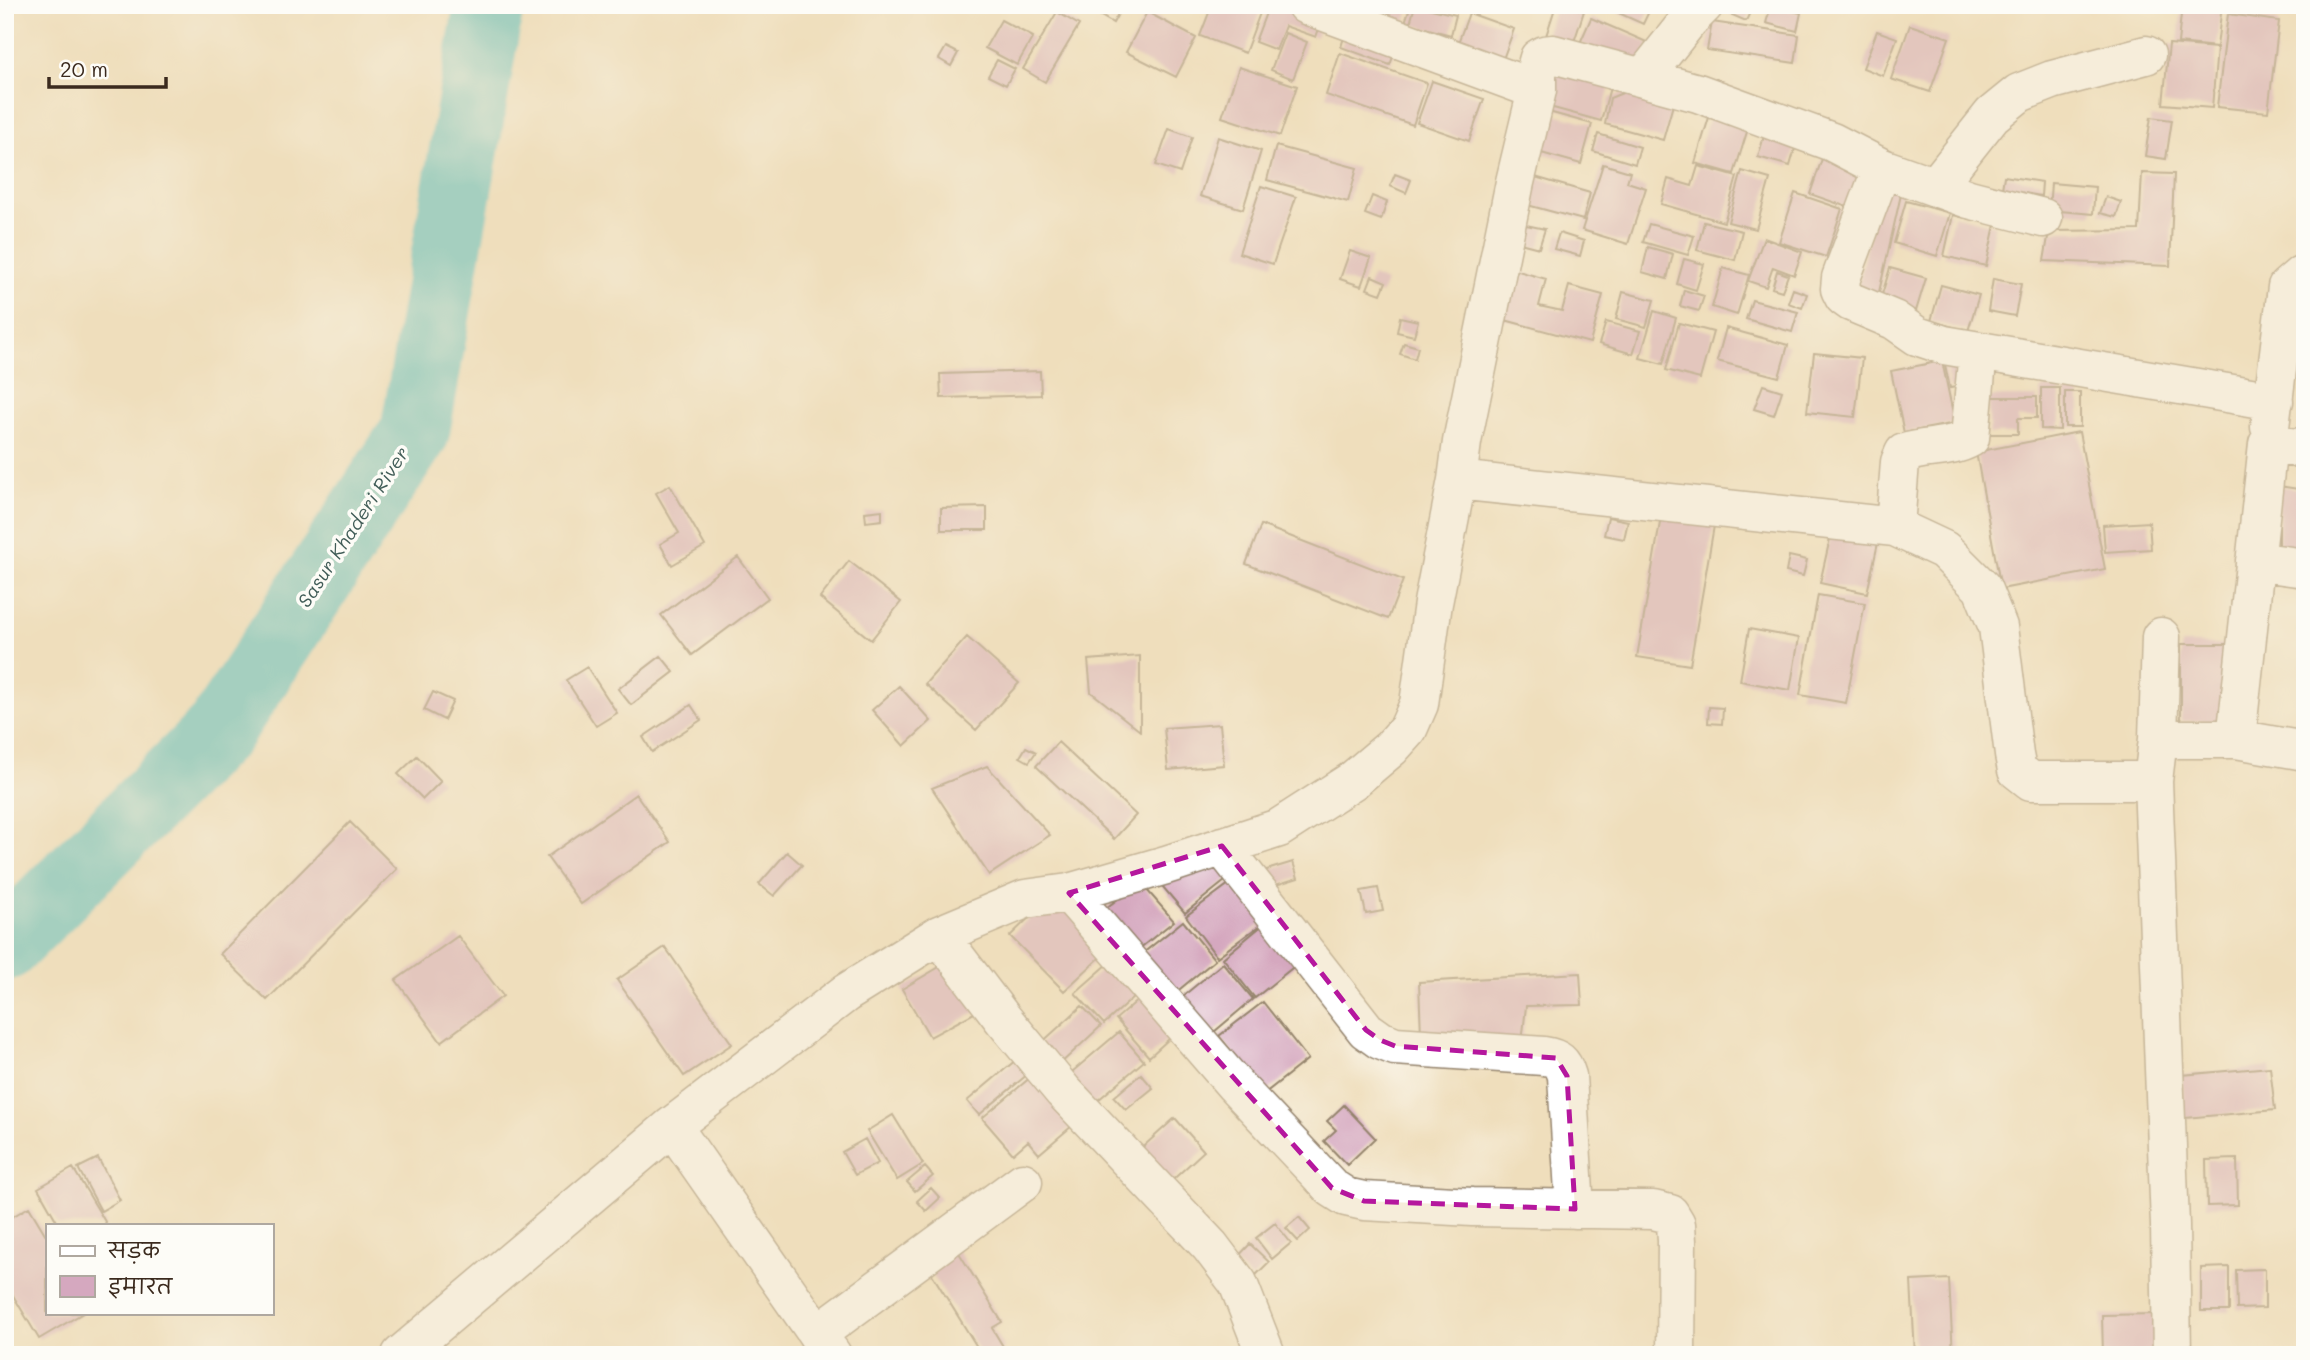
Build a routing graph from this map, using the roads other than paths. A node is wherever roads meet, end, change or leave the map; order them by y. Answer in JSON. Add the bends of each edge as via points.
{"nodes":[{"id":1,"x":1306,"y":5,"type":"edge"},
{"id":2,"x":1704,"y":5,"type":"edge"},
{"id":3,"x":2146,"y":55,"type":"dead end"},
{"id":4,"x":1643,"y":78,"type":"junction"},
{"id":5,"x":1537,"y":90,"type":"junction"},
{"id":6,"x":1882,"y":168,"type":"junction"},
{"id":7,"x":1935,"y":187,"type":"junction"},
{"id":8,"x":2043,"y":218,"type":"dead end"},
{"id":9,"x":2305,"y":275,"type":"edge"},
{"id":10,"x":1978,"y":351,"type":"junction"},
{"id":11,"x":2274,"y":401,"type":"junction"},
{"id":12,"x":2286,"y":446,"type":"edge"},
{"id":13,"x":1457,"y":480,"type":"junction"},
{"id":14,"x":1895,"y":527,"type":"junction"},
{"id":15,"x":2255,"y":561,"type":"junction"},
{"id":16,"x":2305,"y":568,"type":"edge"},
{"id":17,"x":2161,"y":637,"type":"dead end"},
{"id":18,"x":2158,"y":739,"type":"junction"},
{"id":19,"x":2236,"y":739,"type":"junction"},
{"id":20,"x":2305,"y":751,"type":"edge"},
{"id":21,"x":2153,"y":781,"type":"junction"},
{"id":22,"x":1222,"y":846,"type":"junction"},
{"id":23,"x":1069,"y":893,"type":"junction"},
{"id":24,"x":939,"y":935,"type":"junction"},
{"id":25,"x":672,"y":1126,"type":"junction"},
{"id":26,"x":1023,"y":1182,"type":"dead end"},
{"id":27,"x":1575,"y":1209,"type":"junction"},
{"id":28,"x":825,"y":1344,"type":"edge"},
{"id":29,"x":401,"y":1355,"type":"edge"},
{"id":30,"x":1266,"y":1355,"type":"edge"},
{"id":31,"x":1676,"y":1355,"type":"edge"},
{"id":32,"x":2172,"y":1355,"type":"edge"}],
"edges":[{"from":1,"to":5,"type":"street"},
{"from":2,"to":4,"type":"street"},
{"from":3,"to":7,"type":"street","via":[[2019,93],[1993,115]]},
{"from":4,"to":5,"type":"street","via":[[1544,55],[1537,65]]},
{"from":4,"to":6,"type":"street","via":[[1821,137]]},
{"from":5,"to":13,"type":"street"},
{"from":6,"to":7,"type":"street"},
{"from":6,"to":10,"type":"street","via":[[1841,278],[1844,297],[1917,336]]},
{"from":7,"to":8,"type":"street"},
{"from":9,"to":11,"type":"street","via":[[2287,287]]},
{"from":10,"to":11,"type":"street"},
{"from":10,"to":14,"type":"street","via":[[1970,438],[1904,453]]},
{"from":11,"to":12,"type":"street"},
{"from":12,"to":15,"type":"street"},
{"from":13,"to":14,"type":"street"},
{"from":13,"to":22,"type":"street","via":[[1419,704],[1408,729],[1352,781],[1279,828]]},
{"from":14,"to":21,"type":"street","via":[[1944,550],[1982,588],[1998,627],[2017,770],[2031,781]]},
{"from":15,"to":16,"type":"street"},
{"from":15,"to":19,"type":"street"},
{"from":17,"to":18,"type":"street"},
{"from":18,"to":19,"type":"street"},
{"from":18,"to":21,"type":"street"},
{"from":19,"to":20,"type":"street"},
{"from":21,"to":32,"type":"street"},
{"from":22,"to":23,"type":"street"},
{"from":22,"to":27,"type":"street","via":[[1366,1030],[1380,1040],[1395,1046],[1544,1056],[1564,1065]]},
{"from":23,"to":24,"type":"street","via":[[1025,899]]},
{"from":23,"to":27,"type":"street","via":[[1235,1085],[1332,1188],[1346,1197]]},
{"from":24,"to":25,"type":"street","via":[[846,993]]},
{"from":24,"to":30,"type":"street","via":[[1063,1091],[1210,1245],[1238,1283]]},
{"from":25,"to":28,"type":"street"},
{"from":25,"to":29,"type":"street"},
{"from":26,"to":28,"type":"street"},
{"from":27,"to":31,"type":"street","via":[[1670,1214],[1678,1241]]}]}
